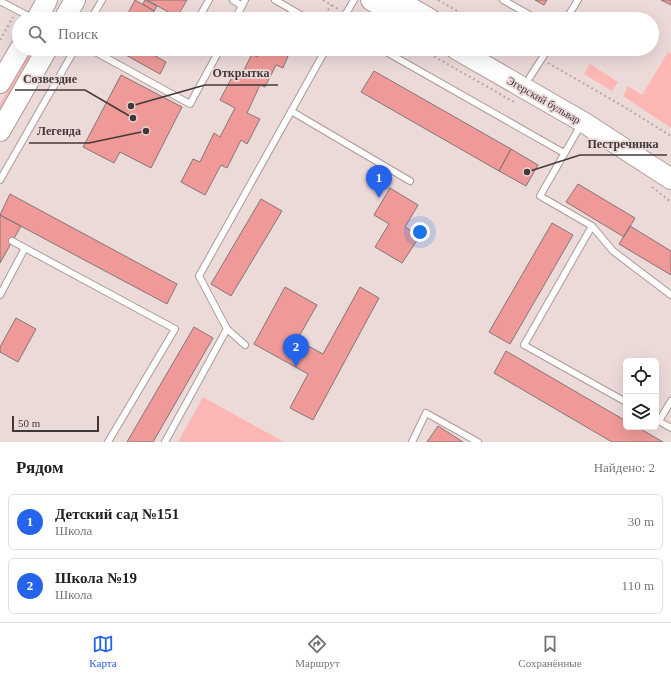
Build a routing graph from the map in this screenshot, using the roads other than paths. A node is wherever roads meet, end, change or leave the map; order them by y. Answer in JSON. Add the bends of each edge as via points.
{"nodes":[{"id":1,"x":48,"y":0,"type":"edge"},
{"id":2,"x":75,"y":0,"type":"edge"},
{"id":3,"x":102,"y":0,"type":"edge"},
{"id":4,"x":209,"y":0,"type":"edge"},
{"id":5,"x":233,"y":0,"type":"edge"},
{"id":6,"x":275,"y":0,"type":"edge"},
{"id":7,"x":354,"y":0,"type":"edge"},
{"id":8,"x":371,"y":0,"type":"edge"},
{"id":9,"x":397,"y":0,"type":"edge"},
{"id":10,"x":503,"y":0,"type":"edge"},
{"id":11,"x":578,"y":0,"type":"edge"},
{"id":12,"x":0,"y":1,"type":"edge"},
{"id":13,"x":244,"y":3,"type":"edge"},
{"id":14,"x":21,"y":12,"type":"edge"},
{"id":15,"x":40,"y":12,"type":"edge"},
{"id":16,"x":68,"y":12,"type":"edge"},
{"id":17,"x":95,"y":12,"type":"edge"},
{"id":18,"x":202,"y":12,"type":"edge"},
{"id":19,"x":240,"y":12,"type":"edge"},
{"id":20,"x":296,"y":12,"type":"edge"},
{"id":21,"x":345,"y":12,"type":"edge"},
{"id":22,"x":392,"y":12,"type":"edge"},
{"id":23,"x":418,"y":12,"type":"edge"},
{"id":24,"x":524,"y":12,"type":"edge"},
{"id":25,"x":572,"y":12,"type":"edge"},
{"id":26,"x":16,"y":56,"type":"edge"},
{"id":27,"x":43,"y":56,"type":"edge"},
{"id":28,"x":70,"y":56,"type":"edge"},
{"id":29,"x":103,"y":56,"type":"edge"},
{"id":30,"x":216,"y":56,"type":"edge"},
{"id":31,"x":322,"y":56,"type":"edge"},
{"id":32,"x":393,"y":56,"type":"edge"},
{"id":33,"x":468,"y":56,"type":"edge"},
{"id":34,"x":489,"y":56,"type":"edge"},
{"id":35,"x":544,"y":56,"type":"edge"},
{"id":36,"x":0,"y":83,"type":"edge"},
{"id":37,"x":524,"y":90,"type":"junction"},
{"id":38,"x":291,"y":111,"type":"junction"},
{"id":39,"x":586,"y":117,"type":"junction"},
{"id":40,"x":0,"y":131,"type":"edge"},
{"id":41,"x":564,"y":153,"type":"junction"},
{"id":42,"x":671,"y":163,"type":"edge"},
{"id":43,"x":671,"y":179,"type":"edge"},
{"id":44,"x":0,"y":180,"type":"edge"},
{"id":45,"x":410,"y":181,"type":"dead end"},
{"id":46,"x":592,"y":226,"type":"junction"},
{"id":47,"x":12,"y":241,"type":"dead end"},
{"id":48,"x":26,"y":248,"type":"junction"},
{"id":49,"x":0,"y":295,"type":"edge"},
{"id":50,"x":671,"y":295,"type":"edge"},
{"id":51,"x":227,"y":329,"type":"junction"},
{"id":52,"x":245,"y":345,"type":"dead end"},
{"id":53,"x":623,"y":400,"type":"edge"},
{"id":54,"x":671,"y":401,"type":"edge"},
{"id":55,"x":659,"y":419,"type":"edge"},
{"id":56,"x":659,"y":421,"type":"edge"},
{"id":57,"x":671,"y":428,"type":"edge"},
{"id":58,"x":108,"y":442,"type":"edge"},
{"id":59,"x":165,"y":442,"type":"edge"},
{"id":60,"x":412,"y":442,"type":"edge"},
{"id":61,"x":478,"y":442,"type":"edge"}],
"edges":[{"from":1,"to":15,"type":"main road"},
{"from":2,"to":16,"type":"main road"},
{"from":3,"to":17,"type":"lane"},
{"from":4,"to":18,"type":"lane"},
{"from":5,"to":13,"type":"lane"},
{"from":6,"to":20,"type":"lane"},
{"from":7,"to":21,"type":"lane"},
{"from":8,"to":22,"type":"main road"},
{"from":9,"to":23,"type":"main road"},
{"from":10,"to":24,"type":"lane"},
{"from":11,"to":25,"type":"lane"},
{"from":12,"to":14,"type":"lane"},
{"from":13,"to":19,"type":"lane"},
{"from":26,"to":36,"type":"main road"},
{"from":27,"to":40,"type":"main road"},
{"from":28,"to":44,"type":"lane"},
{"from":29,"to":30,"type":"lane","via":[[190,104]]},
{"from":31,"to":38,"type":"lane"},
{"from":32,"to":41,"type":"lane"},
{"from":33,"to":37,"type":"main road","name":"Эгерский бульвар"},
{"from":34,"to":37,"type":"main road","name":"Эгерский бульвар"},
{"from":35,"to":37,"type":"lane"},
{"from":37,"to":39,"type":"main road","name":"Эгерский бульвар"},
{"from":38,"to":45,"type":"lane"},
{"from":38,"to":51,"type":"lane","via":[[199,276]]},
{"from":39,"to":41,"type":"lane"},
{"from":39,"to":42,"type":"main road","name":"Эгерский бульвар"},
{"from":39,"to":43,"type":"main road","name":"Эгерский бульвар"},
{"from":41,"to":46,"type":"lane","via":[[540,196]]},
{"from":46,"to":50,"type":"lane","via":[[613,251]]},
{"from":46,"to":53,"type":"lane","via":[[524,346]]},
{"from":47,"to":48,"type":"lane"},
{"from":48,"to":49,"type":"lane"},
{"from":48,"to":58,"type":"lane","via":[[175,329]]},
{"from":51,"to":52,"type":"lane"},
{"from":51,"to":59,"type":"lane"},
{"from":54,"to":55,"type":"lane"},
{"from":56,"to":57,"type":"lane"},
{"from":60,"to":61,"type":"lane","via":[[426,413]]}]}
